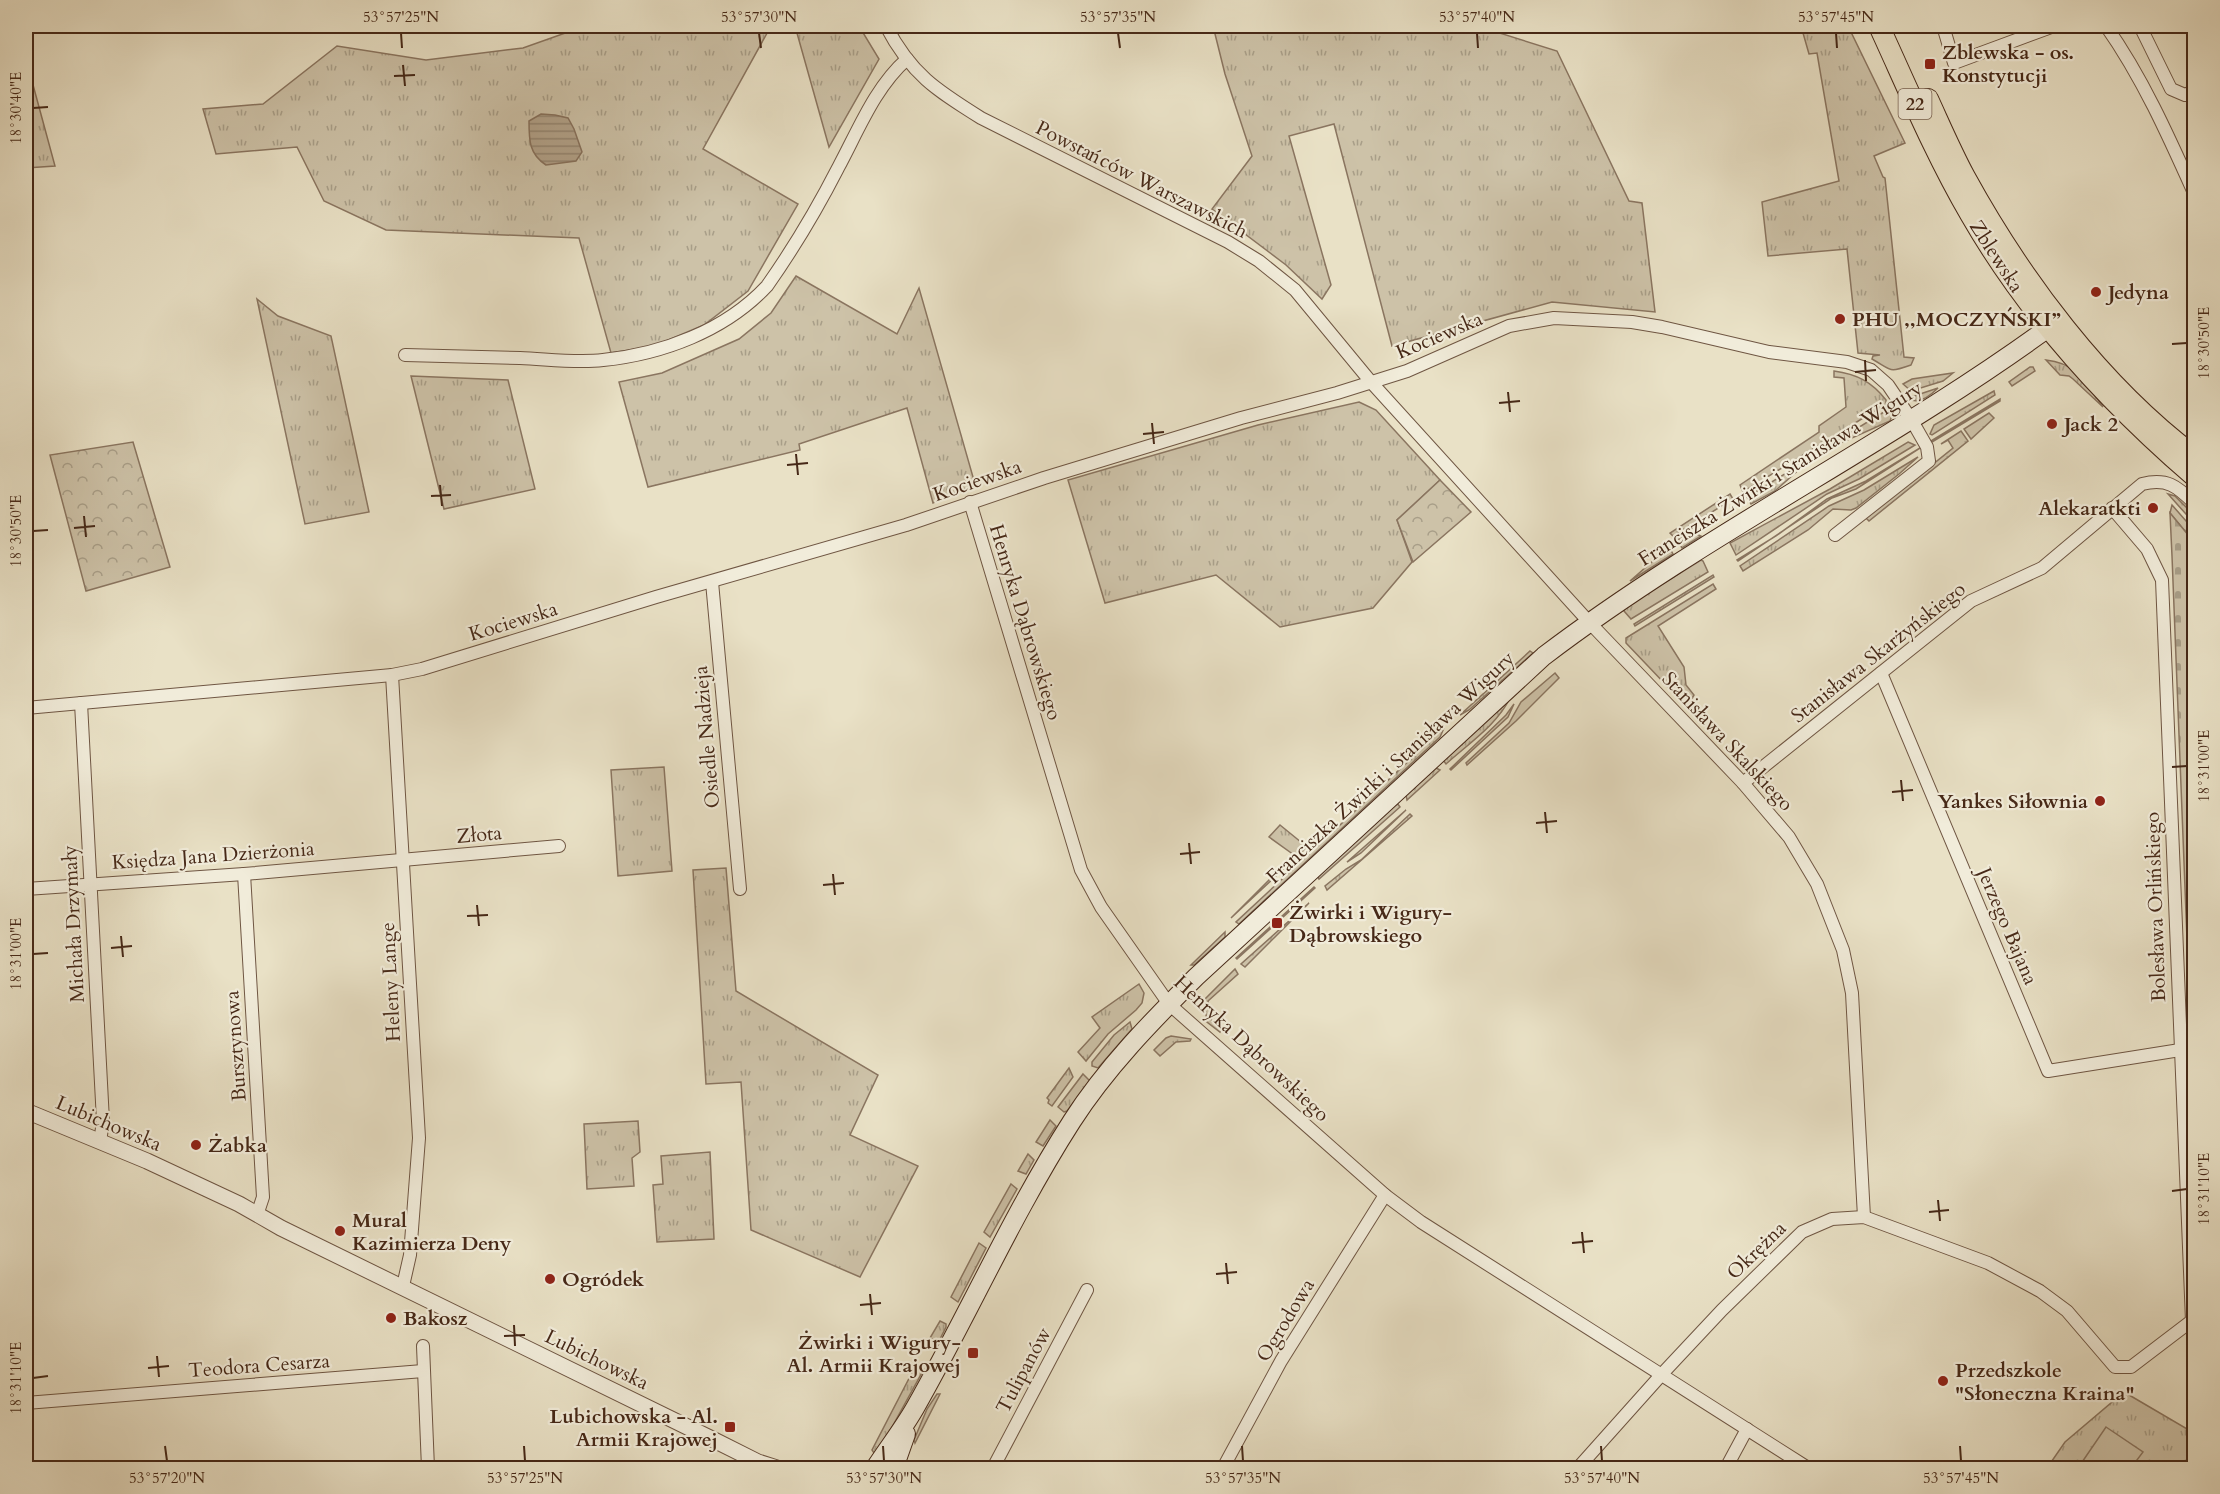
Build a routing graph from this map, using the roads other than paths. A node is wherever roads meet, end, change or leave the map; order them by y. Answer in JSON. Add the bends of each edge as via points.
{"nodes":[{"id":1,"x":886,"y":26,"type":"edge"},
{"id":2,"x":1879,"y":26,"type":"edge"},
{"id":3,"x":1894,"y":26,"type":"edge"},
{"id":4,"x":1943,"y":26,"type":"edge"},
{"id":5,"x":2054,"y":26,"type":"edge"},
{"id":6,"x":2106,"y":26,"type":"edge"},
{"id":7,"x":2140,"y":26,"type":"edge"},
{"id":8,"x":907,"y":59,"type":"junction"},
{"id":9,"x":2194,"y":91,"type":"edge"},
{"id":10,"x":2194,"y":193,"type":"edge"},
{"id":11,"x":2053,"y":324,"type":"junction"},
{"id":12,"x":405,"y":355,"type":"dead end"},
{"id":13,"x":1371,"y":382,"type":"junction"},
{"id":14,"x":1911,"y":419,"type":"junction"},
{"id":15,"x":2194,"y":456,"type":"edge"},
{"id":16,"x":2194,"y":476,"type":"edge"},
{"id":17,"x":970,"y":502,"type":"junction"},
{"id":18,"x":2194,"y":503,"type":"edge"},
{"id":19,"x":2112,"y":508,"type":"junction"},
{"id":20,"x":1835,"y":535,"type":"dead end"},
{"id":21,"x":712,"y":582,"type":"junction"},
{"id":22,"x":1589,"y":622,"type":"junction"},
{"id":23,"x":1881,"y":673,"type":"junction"},
{"id":24,"x":392,"y":675,"type":"junction"},
{"id":25,"x":81,"y":704,"type":"junction"},
{"id":26,"x":26,"y":708,"type":"edge"},
{"id":27,"x":1743,"y":783,"type":"junction"},
{"id":28,"x":559,"y":846,"type":"dead end"},
{"id":29,"x":402,"y":860,"type":"junction"},
{"id":30,"x":243,"y":874,"type":"junction"},
{"id":31,"x":91,"y":883,"type":"junction"},
{"id":32,"x":26,"y":889,"type":"edge"},
{"id":33,"x":740,"y":889,"type":"dead end"},
{"id":34,"x":1169,"y":1004,"type":"junction"},
{"id":35,"x":2180,"y":1050,"type":"junction"},
{"id":36,"x":26,"y":1111,"type":"edge"},
{"id":37,"x":100,"y":1142,"type":"junction"},
{"id":38,"x":1385,"y":1195,"type":"junction"},
{"id":39,"x":257,"y":1215,"type":"junction"},
{"id":40,"x":1864,"y":1217,"type":"junction"},
{"id":41,"x":403,"y":1286,"type":"junction"},
{"id":42,"x":1087,"y":1290,"type":"dead end"},
{"id":43,"x":2193,"y":1320,"type":"edge"},
{"id":44,"x":423,"y":1346,"type":"dead end"},
{"id":45,"x":423,"y":1371,"type":"junction"},
{"id":46,"x":1662,"y":1374,"type":"junction"},
{"id":47,"x":26,"y":1402,"type":"edge"},
{"id":48,"x":915,"y":1409,"type":"junction"},
{"id":49,"x":1747,"y":1429,"type":"junction"},
{"id":50,"x":763,"y":1465,"type":"edge"},
{"id":51,"x":428,"y":1468,"type":"edge"},
{"id":52,"x":777,"y":1468,"type":"edge"},
{"id":53,"x":875,"y":1468,"type":"edge"},
{"id":54,"x":894,"y":1468,"type":"edge"},
{"id":55,"x":993,"y":1468,"type":"edge"},
{"id":56,"x":1223,"y":1468,"type":"edge"},
{"id":57,"x":1578,"y":1468,"type":"edge"},
{"id":58,"x":1726,"y":1468,"type":"edge"},
{"id":59,"x":1808,"y":1468,"type":"edge"}],
"edges":[{"from":1,"to":8,"type":"street","name":"Powstańców Warszawskich"},
{"from":2,"to":11,"type":"main road","name":"Zblewska","number":"22","via":[[1969,213],[2010,277]]},
{"from":3,"to":11,"type":"main road","name":"Zblewska","number":"22","via":[[1964,175]]},
{"from":4,"to":5,"type":"street","via":[[1954,63]]},
{"from":6,"to":10,"type":"street","via":[[2137,76]]},
{"from":7,"to":9,"type":"street","via":[[2171,89],[2185,95]]},
{"from":8,"to":12,"type":"street","via":[[879,93],[767,286],[753,302],[724,322],[646,354],[601,360]]},
{"from":8,"to":13,"type":"street","name":"Powstańców Warszawskich","via":[[926,81],[981,118],[1259,261],[1295,290]]},
{"from":11,"to":14,"type":"main road","name":"Franciszka Żwirki i Stanisława Wigury"},
{"from":11,"to":15,"type":"main road","name":"Zblewska","number":"22"},
{"from":11,"to":16,"type":"main road","name":"Zblewska","number":"22","via":[[2116,406]]},
{"from":13,"to":14,"type":"street","name":"Kociewska","via":[[1407,371],[1509,326],[1554,318],[1632,322],[1769,352],[1847,362],[1871,370],[1888,385]]},
{"from":13,"to":17,"type":"street","name":"Kociewska"},
{"from":13,"to":22,"type":"street","name":"Stanisława Skalskiego"},
{"from":14,"to":20,"type":"street","name":"Kociewska","via":[[1929,452],[1929,461]]},
{"from":14,"to":22,"type":"main road","name":"Franciszka Żwirki i Stanisława Wigury"},
{"from":17,"to":21,"type":"street","name":"Kociewska","via":[[906,525]]},
{"from":17,"to":34,"type":"street","name":"Henryka Dąbrowskiego","via":[[1081,870],[1101,907]]},
{"from":18,"to":19,"type":"street","name":"Stanisława Skarżyńskiego","via":[[2181,489],[2158,480],[2142,483]]},
{"from":19,"to":23,"type":"street","name":"Stanisława Skarżyńskiego","via":[[2042,568],[1971,602]]},
{"from":19,"to":35,"type":"street","name":"Bolesława Orlińskiego","via":[[2147,549],[2162,580]]},
{"from":21,"to":24,"type":"street","name":"Kociewska"},
{"from":21,"to":33,"type":"street","name":"Osiedle Nadzieja"},
{"from":22,"to":27,"type":"street","name":"Stanisława Skalskiego"},
{"from":22,"to":34,"type":"main road","name":"Franciszka Żwirki i Stanisława Wigury","via":[[1544,656]]},
{"from":23,"to":27,"type":"street","name":"Stanisława Skarżyńskiego"},
{"from":23,"to":35,"type":"street","name":"Jerzego Bajana","via":[[2048,1071]]},
{"from":24,"to":25,"type":"street","name":"Kociewska"},
{"from":24,"to":29,"type":"street","name":"Heleny Lange"},
{"from":25,"to":26,"type":"street","name":"Kociewska"},
{"from":25,"to":31,"type":"street","name":"Michała Drzymały"},
{"from":27,"to":40,"type":"street","name":"Stanisława Skalskiego","via":[[1789,837],[1817,884],[1843,950],[1852,993]]},
{"from":28,"to":29,"type":"street","name":"Złota"},
{"from":29,"to":30,"type":"street","name":"Księdza Jana Dzierżonia"},
{"from":29,"to":41,"type":"street","name":"Heleny Lange","via":[[418,1138],[410,1255]]},
{"from":30,"to":31,"type":"street","name":"Księdza Jana Dzierżonia"},
{"from":30,"to":39,"type":"street","name":"Bursztynowa","via":[[264,1197]]},
{"from":31,"to":32,"type":"street","name":"Księdza Jana Dzierżonia"},
{"from":31,"to":37,"type":"street","name":"Michała Drzymały","via":[[103,1121]]},
{"from":34,"to":38,"type":"street","name":"Henryka Dąbrowskiego"},
{"from":34,"to":48,"type":"main road","name":"Franciszka Żwirki i Stanisława Wigury","via":[[1113,1065],[1073,1119],[1031,1186]]},
{"from":35,"to":43,"type":"street","name":"Bolesława Orlińskiego"},
{"from":36,"to":37,"type":"street","name":"Lubichowska"},
{"from":37,"to":39,"type":"street","name":"Lubichowska"},
{"from":38,"to":46,"type":"street","name":"Henryka Dąbrowskiego","via":[[1421,1222]]},
{"from":38,"to":56,"type":"street","name":"Ogrodowa","via":[[1281,1361]]},
{"from":39,"to":41,"type":"street","name":"Lubichowska"},
{"from":40,"to":43,"type":"street","name":"Okrężna","via":[[1988,1263],[2040,1291],[2067,1311],[2115,1367],[2131,1366]]},
{"from":40,"to":46,"type":"street","name":"Okrężna","via":[[1832,1219],[1802,1232]]},
{"from":41,"to":50,"type":"street","name":"Lubichowska"},
{"from":42,"to":55,"type":"street","name":"Tulipanów"},
{"from":44,"to":45,"type":"street"},
{"from":45,"to":47,"type":"street","name":"Teodora Cesarza"},
{"from":45,"to":51,"type":"street"},
{"from":46,"to":49,"type":"street","name":"Henryka Dąbrowskiego"},
{"from":46,"to":57,"type":"street","name":"Okrężna"},
{"from":48,"to":53,"type":"main road","name":"Franciszka Żwirki i Stanisława Wigury"},
{"from":48,"to":54,"type":"main road","name":"Franciszka Żwirki i Stanisława Wigury"},
{"from":49,"to":58,"type":"street"},
{"from":49,"to":59,"type":"street","name":"Henryka Dąbrowskiego"},
{"from":50,"to":52,"type":"street","name":"Lubichowska"}]}
